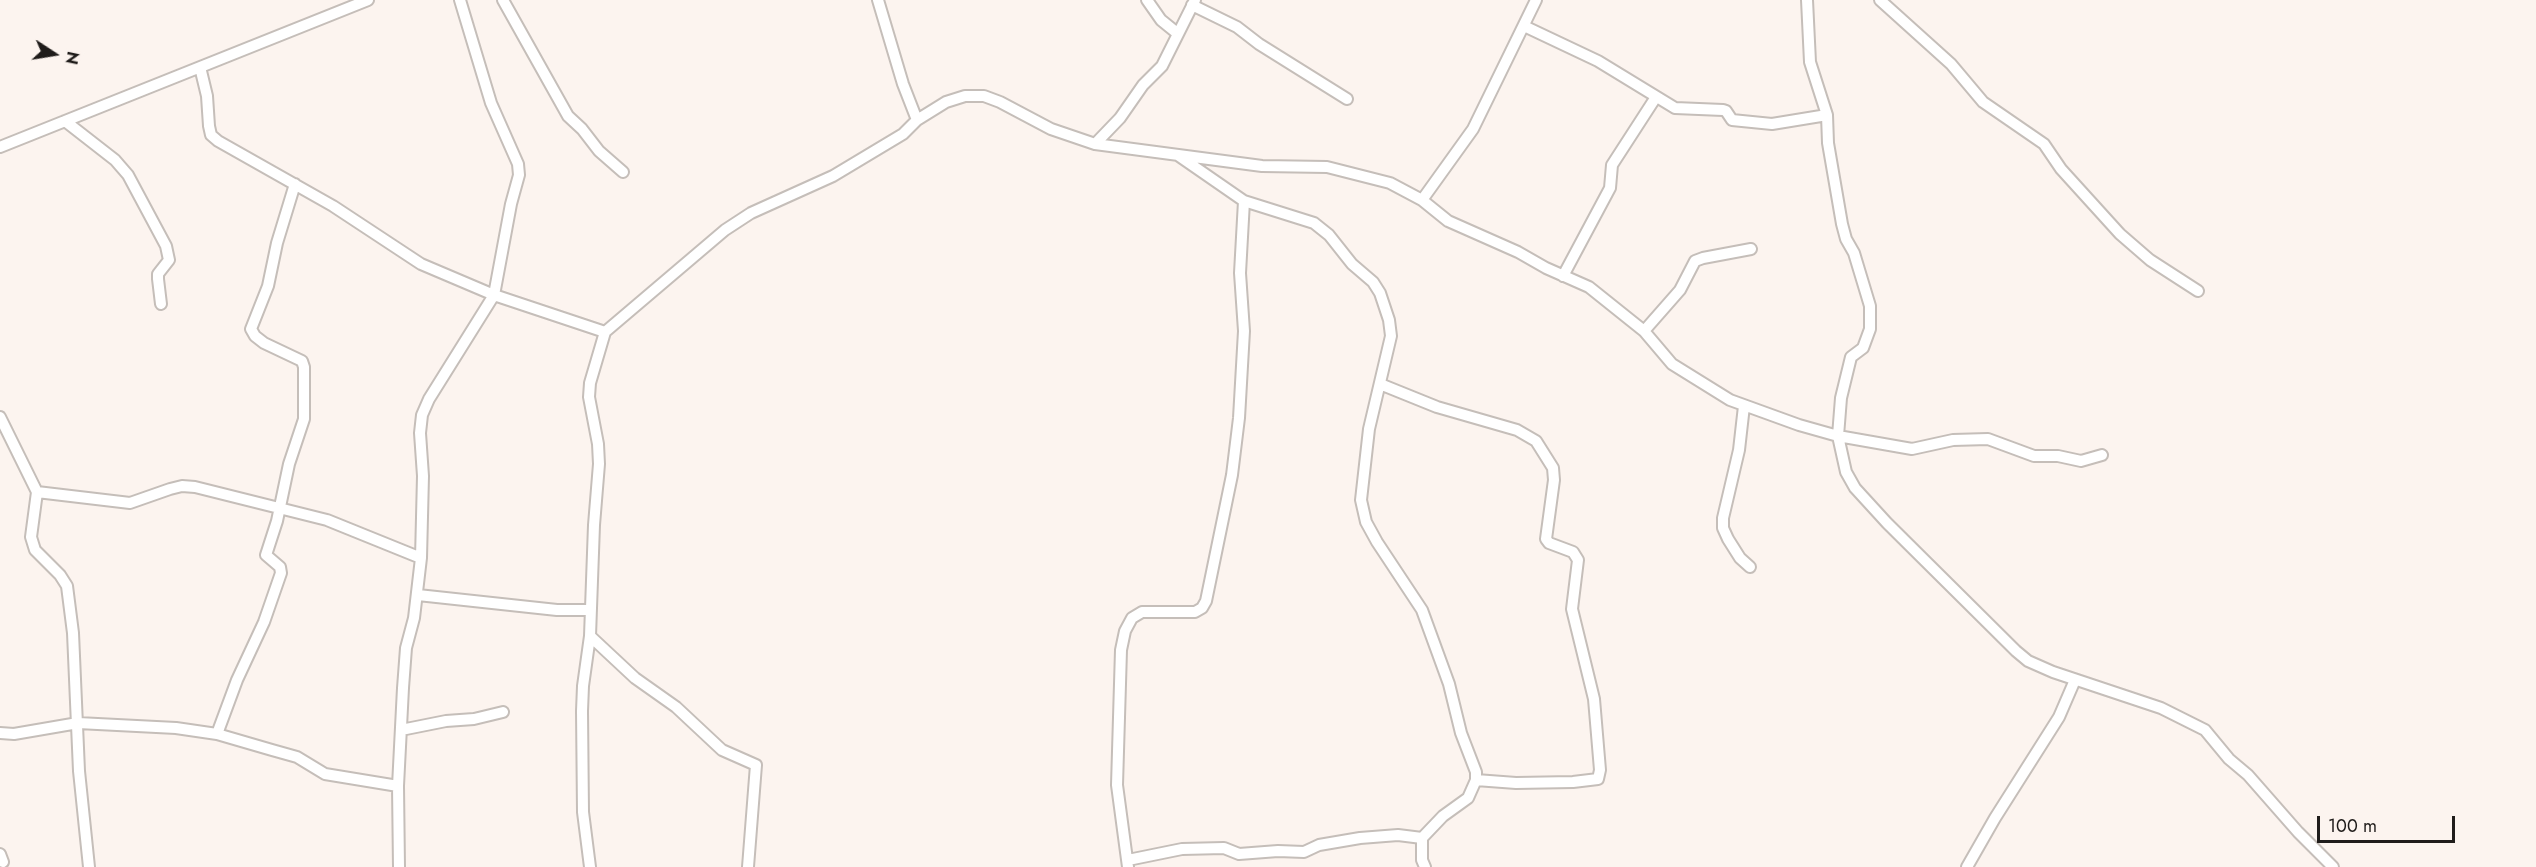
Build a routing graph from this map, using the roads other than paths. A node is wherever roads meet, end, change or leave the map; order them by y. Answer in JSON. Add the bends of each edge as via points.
{"nodes":[{"id":1,"x":368,"y":0,"type":"edge"},
{"id":2,"x":460,"y":0,"type":"edge"},
{"id":3,"x":503,"y":0,"type":"edge"},
{"id":4,"x":879,"y":0,"type":"edge"},
{"id":5,"x":1147,"y":0,"type":"edge"},
{"id":6,"x":1536,"y":0,"type":"edge"},
{"id":7,"x":1807,"y":0,"type":"edge"},
{"id":8,"x":1880,"y":0,"type":"edge"},
{"id":9,"x":1193,"y":3,"type":"edge"},
{"id":10,"x":1524,"y":26,"type":"junction"},
{"id":11,"x":1177,"y":33,"type":"junction"},
{"id":12,"x":200,"y":67,"type":"junction"},
{"id":13,"x":1656,"y":97,"type":"junction"},
{"id":14,"x":1347,"y":99,"type":"dead end"},
{"id":15,"x":1827,"y":115,"type":"junction"},
{"id":16,"x":917,"y":120,"type":"junction"},
{"id":17,"x":65,"y":121,"type":"junction"},
{"id":18,"x":1095,"y":144,"type":"junction"},
{"id":19,"x":0,"y":147,"type":"edge"},
{"id":20,"x":1179,"y":155,"type":"junction"},
{"id":21,"x":622,"y":172,"type":"dead end"},
{"id":22,"x":295,"y":184,"type":"junction"},
{"id":23,"x":1422,"y":200,"type":"junction"},
{"id":24,"x":1244,"y":201,"type":"junction"},
{"id":25,"x":1752,"y":249,"type":"dead end"},
{"id":26,"x":1563,"y":276,"type":"junction"},
{"id":27,"x":2198,"y":291,"type":"dead end"},
{"id":28,"x":494,"y":295,"type":"junction"},
{"id":29,"x":161,"y":304,"type":"dead end"},
{"id":30,"x":1644,"y":331,"type":"junction"},
{"id":31,"x":605,"y":332,"type":"junction"},
{"id":32,"x":1380,"y":384,"type":"junction"},
{"id":33,"x":1744,"y":406,"type":"junction"},
{"id":34,"x":1,"y":423,"type":"edge"},
{"id":35,"x":1838,"y":436,"type":"junction"},
{"id":36,"x":2102,"y":455,"type":"dead end"},
{"id":37,"x":37,"y":492,"type":"junction"},
{"id":38,"x":279,"y":507,"type":"junction"},
{"id":39,"x":421,"y":558,"type":"junction"},
{"id":40,"x":1750,"y":567,"type":"dead end"},
{"id":41,"x":418,"y":595,"type":"junction"},
{"id":42,"x":591,"y":610,"type":"junction"},
{"id":43,"x":590,"y":636,"type":"junction"},
{"id":44,"x":2076,"y":680,"type":"junction"},
{"id":45,"x":503,"y":712,"type":"dead end"},
{"id":46,"x":78,"y":723,"type":"junction"},
{"id":47,"x":401,"y":730,"type":"junction"},
{"id":48,"x":0,"y":733,"type":"edge"},
{"id":49,"x":217,"y":734,"type":"junction"},
{"id":50,"x":1476,"y":780,"type":"junction"},
{"id":51,"x":398,"y":786,"type":"junction"},
{"id":52,"x":1422,"y":838,"type":"junction"},
{"id":53,"x":1128,"y":863,"type":"edge"},
{"id":54,"x":88,"y":867,"type":"edge"},
{"id":55,"x":399,"y":867,"type":"edge"},
{"id":56,"x":590,"y":867,"type":"edge"},
{"id":57,"x":748,"y":867,"type":"edge"},
{"id":58,"x":1425,"y":867,"type":"edge"},
{"id":59,"x":1967,"y":867,"type":"edge"},
{"id":60,"x":2333,"y":867,"type":"edge"}],
"edges":[{"from":1,"to":12,"type":"street"},
{"from":2,"to":28,"type":"street","via":[[491,104],[518,164]]},
{"from":3,"to":21,"type":"street","via":[[567,116]]},
{"from":4,"to":16,"type":"street"},
{"from":5,"to":11,"type":"street","via":[[1161,20]]},
{"from":6,"to":10,"type":"street"},
{"from":7,"to":15,"type":"street","via":[[1810,62]]},
{"from":8,"to":27,"type":"street","via":[[1951,64],[1983,102],[2044,144],[2061,169],[2120,234],[2150,260]]},
{"from":9,"to":11,"type":"street"},
{"from":9,"to":14,"type":"street"},
{"from":10,"to":13,"type":"street","via":[[1589,56]]},
{"from":10,"to":23,"type":"street","via":[[1473,129]]},
{"from":11,"to":18,"type":"street","via":[[1162,66]]},
{"from":12,"to":17,"type":"street"},
{"from":12,"to":22,"type":"street","via":[[211,135]]},
{"from":13,"to":15,"type":"street","via":[[1675,108],[1723,110],[1732,120],[1750,122],[1784,123]]},
{"from":13,"to":26,"type":"street","via":[[1612,165],[1608,193]]},
{"from":15,"to":35,"type":"street","via":[[1842,224],[1870,306],[1870,329],[1863,348],[1851,357],[1840,398]]},
{"from":16,"to":18,"type":"street","via":[[946,102],[984,96],[1052,129]]},
{"from":16,"to":31,"type":"street","via":[[903,134],[833,177],[770,204],[725,230]]},
{"from":17,"to":19,"type":"street"},
{"from":17,"to":29,"type":"street","via":[[128,175],[166,246],[169,260],[158,274]]},
{"from":18,"to":20,"type":"street"},
{"from":20,"to":23,"type":"street","via":[[1283,168],[1327,167],[1390,183]]},
{"from":20,"to":24,"type":"street"},
{"from":22,"to":28,"type":"street","via":[[421,264]]},
{"from":22,"to":38,"type":"street","via":[[268,286],[252,329],[255,336],[302,361],[304,367],[304,419]]},
{"from":23,"to":26,"type":"street","via":[[1448,221]]},
{"from":24,"to":32,"type":"street","via":[[1314,223],[1373,282],[1389,320],[1391,336]]},
{"from":24,"to":53,"type":"street","via":[[1239,418],[1233,475],[1206,600],[1195,612],[1142,612],[1132,618],[1120,650],[1116,764]]},
{"from":25,"to":30,"type":"street","via":[[1695,261],[1680,290]]},
{"from":26,"to":30,"type":"street","via":[[1588,287]]},
{"from":28,"to":31,"type":"street"},
{"from":28,"to":39,"type":"street","via":[[422,415]]},
{"from":30,"to":33,"type":"street","via":[[1672,364]]},
{"from":31,"to":42,"type":"street","via":[[589,397],[599,464]]},
{"from":32,"to":50,"type":"street","via":[[1362,473],[1361,500],[1366,522],[1422,610],[1449,684]]},
{"from":32,"to":50,"type":"street","via":[[1437,407],[1517,430],[1536,441],[1553,468],[1546,539],[1573,552],[1578,560],[1572,609],[1594,699],[1598,779],[1516,783]]},
{"from":33,"to":35,"type":"street"},
{"from":33,"to":40,"type":"street","via":[[1723,528],[1740,558]]},
{"from":34,"to":37,"type":"street"},
{"from":35,"to":36,"type":"street","via":[[1912,449],[1953,440],[1988,440],[2034,456],[2081,460]]},
{"from":35,"to":44,"type":"street","via":[[1846,472],[1855,488],[1887,523],[2028,661]]},
{"from":37,"to":38,"type":"street","via":[[130,503],[182,486]]},
{"from":37,"to":46,"type":"street","via":[[31,537],[35,550],[67,586],[71,604]]},
{"from":38,"to":39,"type":"street","via":[[351,528]]},
{"from":38,"to":49,"type":"street","via":[[266,555],[280,567],[281,573]]},
{"from":39,"to":41,"type":"street"},
{"from":41,"to":42,"type":"street","via":[[556,610]]},
{"from":41,"to":47,"type":"street","via":[[406,648]]},
{"from":42,"to":43,"type":"street"},
{"from":43,"to":56,"type":"street","via":[[583,686],[581,763]]},
{"from":43,"to":57,"type":"street","via":[[722,750],[756,765]]},
{"from":44,"to":59,"type":"street","via":[[2059,717]]},
{"from":44,"to":60,"type":"street","via":[[2161,708],[2205,730]]},
{"from":45,"to":47,"type":"street"},
{"from":46,"to":48,"type":"street"},
{"from":46,"to":49,"type":"street","via":[[143,725]]},
{"from":46,"to":54,"type":"street"},
{"from":47,"to":51,"type":"street"},
{"from":49,"to":51,"type":"street","via":[[297,757],[325,774]]},
{"from":50,"to":52,"type":"street","via":[[1468,798]]},
{"from":51,"to":55,"type":"street"},
{"from":52,"to":53,"type":"street","via":[[1360,838],[1327,843],[1304,852],[1239,854],[1224,848],[1182,849]]},
{"from":52,"to":58,"type":"street"}]}
